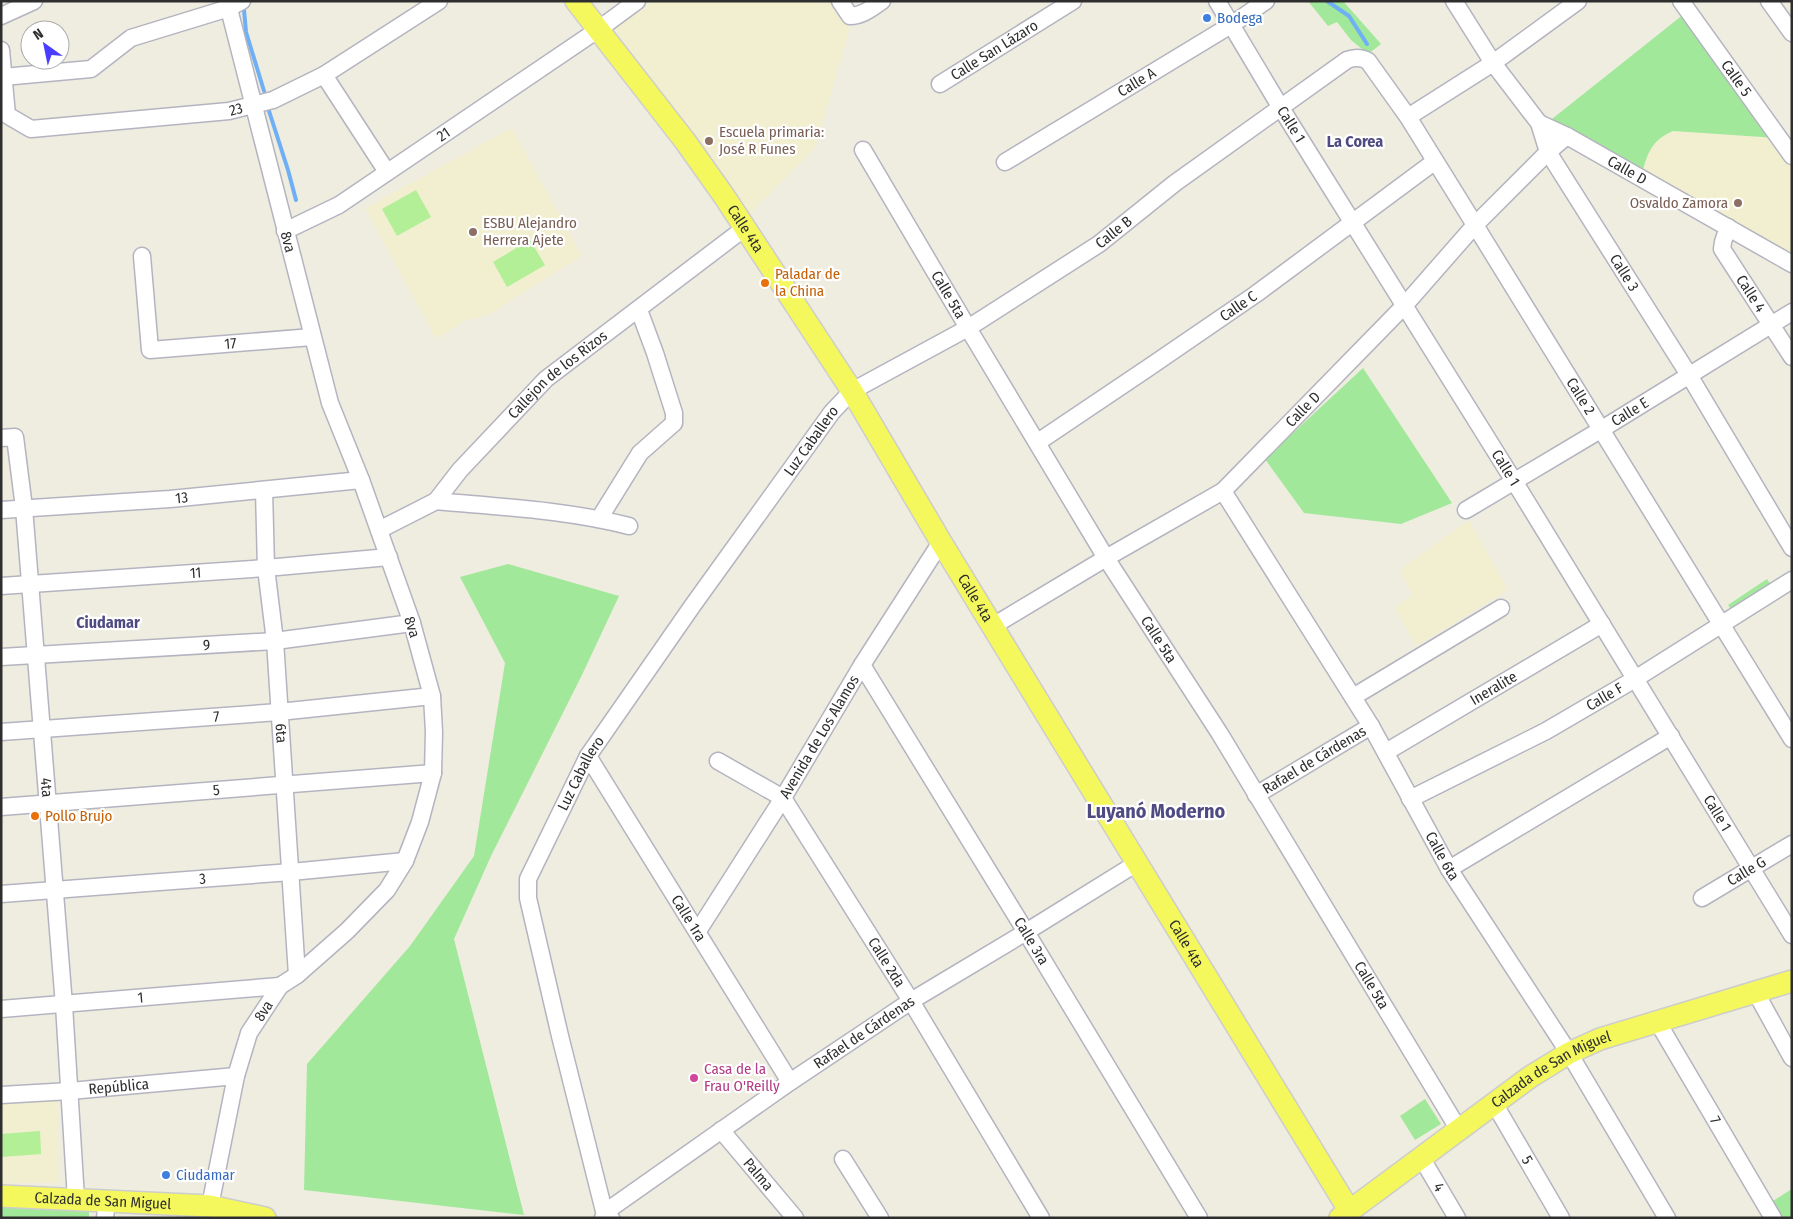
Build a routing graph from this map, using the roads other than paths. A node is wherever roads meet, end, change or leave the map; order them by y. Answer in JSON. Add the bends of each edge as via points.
{"nodes":[{"id":1,"x":34,"y":1,"type":"edge"},
{"id":2,"x":439,"y":1,"type":"edge"},
{"id":3,"x":576,"y":1,"type":"edge"},
{"id":4,"x":638,"y":1,"type":"edge"},
{"id":5,"x":840,"y":1,"type":"edge"},
{"id":6,"x":882,"y":1,"type":"edge"},
{"id":7,"x":1073,"y":1,"type":"edge"},
{"id":8,"x":1217,"y":1,"type":"edge"},
{"id":9,"x":1266,"y":1,"type":"edge"},
{"id":10,"x":1454,"y":1,"type":"edge"},
{"id":11,"x":1681,"y":1,"type":"edge"},
{"id":12,"x":1770,"y":1,"type":"edge"},
{"id":13,"x":1575,"y":2,"type":"edge"},
{"id":14,"x":232,"y":3,"type":"edge"},
{"id":15,"x":1,"y":16,"type":"edge"},
{"id":16,"x":1231,"y":25,"type":"junction"},
{"id":17,"x":599,"y":30,"type":"junction"},
{"id":18,"x":1792,"y":34,"type":"edge"},
{"id":19,"x":1,"y":50,"type":"edge"},
{"id":20,"x":1362,"y":58,"type":"joint"},
{"id":21,"x":1493,"y":63,"type":"junction"},
{"id":22,"x":324,"y":75,"type":"junction"},
{"id":23,"x":4,"y":77,"type":"junction"},
{"id":24,"x":940,"y":84,"type":"dead end"},
{"id":25,"x":253,"y":106,"type":"junction"},
{"id":26,"x":1281,"y":108,"type":"junction"},
{"id":27,"x":1408,"y":117,"type":"junction"},
{"id":28,"x":1539,"y":123,"type":"junction"},
{"id":29,"x":1566,"y":136,"type":"junction"},
{"id":30,"x":863,"y":150,"type":"dead end"},
{"id":31,"x":1548,"y":152,"type":"junction"},
{"id":32,"x":1792,"y":156,"type":"edge"},
{"id":33,"x":1005,"y":162,"type":"dead end"},
{"id":34,"x":1434,"y":162,"type":"junction"},
{"id":35,"x":387,"y":172,"type":"junction"},
{"id":36,"x":1352,"y":222,"type":"junction"},
{"id":37,"x":1475,"y":225,"type":"junction"},
{"id":38,"x":746,"y":227,"type":"junction"},
{"id":39,"x":1728,"y":227,"type":"junction"},
{"id":40,"x":285,"y":230,"type":"junction"},
{"id":41,"x":142,"y":256,"type":"dead end"},
{"id":42,"x":1788,"y":258,"type":"edge"},
{"id":43,"x":1404,"y":306,"type":"junction"},
{"id":44,"x":639,"y":310,"type":"junction"},
{"id":45,"x":1792,"y":312,"type":"edge"},
{"id":46,"x":1772,"y":325,"type":"junction"},
{"id":47,"x":968,"y":328,"type":"junction"},
{"id":48,"x":312,"y":337,"type":"junction"},
{"id":49,"x":1792,"y":357,"type":"edge"},
{"id":50,"x":1689,"y":375,"type":"junction"},
{"id":51,"x":852,"y":391,"type":"junction"},
{"id":52,"x":1602,"y":429,"type":"junction"},
{"id":53,"x":8,"y":437,"type":"edge"},
{"id":54,"x":1038,"y":442,"type":"junction"},
{"id":55,"x":361,"y":480,"type":"junction"},
{"id":56,"x":1514,"y":482,"type":"junction"},
{"id":57,"x":264,"y":490,"type":"junction"},
{"id":58,"x":1223,"y":491,"type":"junction"},
{"id":59,"x":436,"y":501,"type":"junction"},
{"id":60,"x":24,"y":508,"type":"junction"},
{"id":61,"x":1,"y":510,"type":"edge"},
{"id":62,"x":1466,"y":510,"type":"dead end"},
{"id":63,"x":599,"y":519,"type":"junction"},
{"id":64,"x":629,"y":526,"type":"dead end"},
{"id":65,"x":379,"y":530,"type":"junction"},
{"id":66,"x":942,"y":542,"type":"junction"},
{"id":67,"x":1792,"y":548,"type":"edge"},
{"id":68,"x":389,"y":557,"type":"junction"},
{"id":69,"x":1106,"y":558,"type":"junction"},
{"id":70,"x":266,"y":568,"type":"junction"},
{"id":71,"x":1792,"y":580,"type":"edge"},
{"id":72,"x":30,"y":584,"type":"junction"},
{"id":73,"x":1,"y":586,"type":"edge"},
{"id":74,"x":1501,"y":608,"type":"dead end"},
{"id":75,"x":412,"y":623,"type":"junction"},
{"id":76,"x":1602,"y":624,"type":"junction"},
{"id":77,"x":1721,"y":625,"type":"junction"},
{"id":78,"x":993,"y":626,"type":"junction"},
{"id":79,"x":275,"y":641,"type":"junction"},
{"id":80,"x":37,"y":654,"type":"junction"},
{"id":81,"x":1,"y":657,"type":"edge"},
{"id":82,"x":862,"y":666,"type":"junction"},
{"id":83,"x":1635,"y":679,"type":"junction"},
{"id":84,"x":432,"y":696,"type":"junction"},
{"id":85,"x":1353,"y":697,"type":"junction"},
{"id":86,"x":279,"y":712,"type":"junction"},
{"id":87,"x":1371,"y":726,"type":"junction"},
{"id":88,"x":43,"y":728,"type":"junction"},
{"id":89,"x":1,"y":732,"type":"edge"},
{"id":90,"x":1671,"y":736,"type":"junction"},
{"id":91,"x":1792,"y":739,"type":"edge"},
{"id":92,"x":1386,"y":752,"type":"junction"},
{"id":93,"x":588,"y":756,"type":"junction"},
{"id":94,"x":718,"y":761,"type":"dead end"},
{"id":95,"x":433,"y":773,"type":"junction"},
{"id":96,"x":285,"y":785,"type":"junction"},
{"id":97,"x":1256,"y":795,"type":"junction"},
{"id":98,"x":784,"y":798,"type":"junction"},
{"id":99,"x":1410,"y":799,"type":"junction"},
{"id":100,"x":47,"y":804,"type":"junction"},
{"id":101,"x":1,"y":807,"type":"edge"},
{"id":102,"x":1792,"y":844,"type":"edge"},
{"id":103,"x":405,"y":862,"type":"junction"},
{"id":104,"x":1137,"y":863,"type":"junction"},
{"id":105,"x":1449,"y":869,"type":"junction"},
{"id":106,"x":1752,"y":869,"type":"junction"},
{"id":107,"x":292,"y":872,"type":"junction"},
{"id":108,"x":55,"y":891,"type":"junction"},
{"id":109,"x":1,"y":894,"type":"edge"},
{"id":110,"x":1702,"y":898,"type":"dead end"},
{"id":111,"x":698,"y":931,"type":"junction"},
{"id":112,"x":1026,"y":932,"type":"junction"},
{"id":113,"x":1792,"y":935,"type":"edge"},
{"id":114,"x":297,"y":975,"type":"junction"},
{"id":115,"x":1792,"y":981,"type":"edge"},
{"id":116,"x":280,"y":986,"type":"junction"},
{"id":117,"x":1755,"y":991,"type":"junction"},
{"id":118,"x":911,"y":1001,"type":"junction"},
{"id":119,"x":64,"y":1005,"type":"junction"},
{"id":120,"x":1,"y":1009,"type":"edge"},
{"id":121,"x":1657,"y":1022,"type":"junction"},
{"id":122,"x":1569,"y":1053,"type":"junction"},
{"id":123,"x":1792,"y":1058,"type":"edge"},
{"id":124,"x":236,"y":1076,"type":"junction"},
{"id":125,"x":790,"y":1082,"type":"junction"},
{"id":126,"x":70,"y":1091,"type":"junction"},
{"id":127,"x":1,"y":1095,"type":"edge"},
{"id":128,"x":1494,"y":1103,"type":"junction"},
{"id":129,"x":721,"y":1130,"type":"junction"},
{"id":130,"x":1459,"y":1130,"type":"junction"},
{"id":131,"x":1421,"y":1157,"type":"junction"},
{"id":132,"x":843,"y":1159,"type":"dead end"},
{"id":133,"x":1,"y":1196,"type":"edge"},
{"id":134,"x":76,"y":1199,"type":"junction"},
{"id":135,"x":210,"y":1206,"type":"junction"},
{"id":136,"x":106,"y":1209,"type":"edge"},
{"id":137,"x":1348,"y":1215,"type":"edge"},
{"id":138,"x":606,"y":1217,"type":"edge"},
{"id":139,"x":265,"y":1218,"type":"edge"},
{"id":140,"x":795,"y":1218,"type":"edge"},
{"id":141,"x":880,"y":1218,"type":"edge"},
{"id":142,"x":1041,"y":1218,"type":"edge"},
{"id":143,"x":1199,"y":1218,"type":"edge"},
{"id":144,"x":1457,"y":1218,"type":"edge"},
{"id":145,"x":1561,"y":1218,"type":"edge"},
{"id":146,"x":1667,"y":1218,"type":"edge"},
{"id":147,"x":1773,"y":1218,"type":"edge"}],
"edges":[{"from":1,"to":15,"type":"street"},
{"from":2,"to":22,"type":"street","name":"23"},
{"from":3,"to":17,"type":"main road","name":"Calle 4ta"},
{"from":4,"to":17,"type":"street","name":"21"},
{"from":5,"to":6,"type":"street","via":[[850,16],[863,13]]},
{"from":7,"to":24,"type":"street","name":"Calle San Lázaro"},
{"from":8,"to":16,"type":"street","name":"Calle 1"},
{"from":9,"to":16,"type":"street","name":"Calle A"},
{"from":10,"to":21,"type":"street","name":"Calle 3"},
{"from":11,"to":32,"type":"street","name":"Calle 5"},
{"from":12,"to":18,"type":"street"},
{"from":13,"to":21,"type":"street"},
{"from":14,"to":23,"type":"street","via":[[131,38],[91,69]]},
{"from":14,"to":25,"type":"street","name":"8va"},
{"from":16,"to":26,"type":"street","name":"Calle 1"},
{"from":16,"to":33,"type":"street","name":"Calle A"},
{"from":17,"to":35,"type":"street","name":"21"},
{"from":17,"to":38,"type":"main road","name":"Calle 4ta","via":[[685,141]]},
{"from":19,"to":23,"type":"street"},
{"from":20,"to":26,"type":"street","name":"Calle B","via":[[1342,63]]},
{"from":20,"to":27,"type":"street","name":"Calle 2","via":[[1372,66]]},
{"from":21,"to":27,"type":"street"},
{"from":21,"to":28,"type":"street","name":"Calle 3"},
{"from":22,"to":25,"type":"street","name":"23","via":[[273,100]]},
{"from":22,"to":35,"type":"street"},
{"from":23,"to":25,"type":"street","name":"23","via":[[7,116],[31,129]]},
{"from":25,"to":40,"type":"street","name":"8va"},
{"from":26,"to":36,"type":"street","name":"Calle 1"},
{"from":26,"to":47,"type":"street","name":"Calle B","via":[[1175,183],[1098,244]]},
{"from":27,"to":34,"type":"street","name":"Calle 2"},
{"from":28,"to":29,"type":"street","name":"Calle D"},
{"from":28,"to":31,"type":"street","name":"Calle 3"},
{"from":29,"to":31,"type":"street","name":"Calle D"},
{"from":29,"to":39,"type":"street","name":"Calle D"},
{"from":30,"to":47,"type":"street","name":"Calle 5ta"},
{"from":31,"to":37,"type":"street","name":"Calle D"},
{"from":31,"to":50,"type":"street","name":"Calle 3"},
{"from":34,"to":36,"type":"street","name":"Calle C"},
{"from":34,"to":37,"type":"street","name":"Calle 2"},
{"from":35,"to":40,"type":"street","name":"21","via":[[339,205]]},
{"from":36,"to":43,"type":"street","name":"Calle 1"},
{"from":36,"to":54,"type":"street","name":"Calle C","via":[[1233,310]]},
{"from":37,"to":43,"type":"street","name":"Calle D"},
{"from":37,"to":52,"type":"street","name":"Calle 2"},
{"from":38,"to":44,"type":"street","name":"Callejon de los Rizos"},
{"from":38,"to":51,"type":"main road","name":"Calle 4ta"},
{"from":39,"to":42,"type":"street","name":"Calle D"},
{"from":39,"to":46,"type":"street","name":"Calle 4","via":[[1722,249]]},
{"from":40,"to":48,"type":"street","name":"8va"},
{"from":41,"to":48,"type":"street","name":"17","via":[[150,350]]},
{"from":43,"to":56,"type":"street","name":"Calle 1"},
{"from":43,"to":58,"type":"street","name":"Calle D"},
{"from":44,"to":59,"type":"street","name":"Callejon de los Rizos","via":[[546,379],[460,470]]},
{"from":44,"to":63,"type":"street","via":[[666,387],[674,423],[640,453]]},
{"from":45,"to":46,"type":"street","name":"Calle E"},
{"from":46,"to":49,"type":"street","name":"Calle 4"},
{"from":46,"to":50,"type":"street","name":"Calle E"},
{"from":47,"to":51,"type":"street","name":"Calle B"},
{"from":47,"to":54,"type":"street","name":"Calle 5ta"},
{"from":48,"to":55,"type":"street","name":"8va","via":[[330,402]]},
{"from":50,"to":52,"type":"street","name":"Calle E"},
{"from":50,"to":67,"type":"street","name":"Calle 3"},
{"from":51,"to":66,"type":"main road","name":"Calle 4ta"},
{"from":51,"to":93,"type":"street","name":"Luz Caballero","via":[[832,412]]},
{"from":52,"to":56,"type":"street","name":"Calle E"},
{"from":52,"to":77,"type":"street","name":"Calle 2"},
{"from":53,"to":60,"type":"street","name":"4ta"},
{"from":54,"to":69,"type":"street","name":"Calle 5ta"},
{"from":55,"to":57,"type":"street","name":"13"},
{"from":55,"to":65,"type":"street","name":"8va"},
{"from":56,"to":62,"type":"street","name":"Calle E"},
{"from":56,"to":76,"type":"street","name":"Calle 1"},
{"from":57,"to":60,"type":"street","name":"13"},
{"from":57,"to":70,"type":"street","name":"6ta"},
{"from":58,"to":69,"type":"street","name":"Calle D"},
{"from":58,"to":85,"type":"street","name":"Calle 6ta"},
{"from":59,"to":63,"type":"street"},
{"from":59,"to":65,"type":"street","name":"Callejon de los Rizos"},
{"from":60,"to":61,"type":"street","name":"13"},
{"from":60,"to":72,"type":"street","name":"4ta"},
{"from":63,"to":64,"type":"street"},
{"from":65,"to":68,"type":"street","name":"8va"},
{"from":66,"to":78,"type":"main road","name":"Calle 4ta"},
{"from":66,"to":82,"type":"street","name":"Avenida de Los Alamos"},
{"from":68,"to":70,"type":"street","name":"11"},
{"from":68,"to":75,"type":"street","name":"8va"},
{"from":69,"to":78,"type":"street","name":"Calle D"},
{"from":69,"to":97,"type":"street","name":"Calle 5ta"},
{"from":70,"to":72,"type":"street","name":"11"},
{"from":70,"to":79,"type":"street","name":"6ta"},
{"from":71,"to":77,"type":"street","name":"Calle F"},
{"from":72,"to":73,"type":"street","name":"11"},
{"from":72,"to":80,"type":"street","name":"4ta"},
{"from":74,"to":85,"type":"street"},
{"from":75,"to":79,"type":"street","name":"9"},
{"from":75,"to":84,"type":"street","name":"8va"},
{"from":76,"to":83,"type":"street","name":"Calle 1"},
{"from":76,"to":92,"type":"street","name":"Ineralite"},
{"from":77,"to":83,"type":"street","name":"Calle F"},
{"from":77,"to":91,"type":"street","name":"Calle 2"},
{"from":78,"to":104,"type":"main road","name":"Calle 4ta"},
{"from":79,"to":80,"type":"street","name":"9"},
{"from":79,"to":86,"type":"street","name":"6ta"},
{"from":80,"to":81,"type":"street","name":"9"},
{"from":80,"to":88,"type":"street","name":"4ta"},
{"from":82,"to":98,"type":"street","name":"Avenida de Los Alamos"},
{"from":82,"to":112,"type":"street","name":"Calle 3ra"},
{"from":83,"to":90,"type":"street","name":"Calle 1"},
{"from":83,"to":99,"type":"street","name":"Calle F","via":[[1546,731]]},
{"from":84,"to":86,"type":"street","name":"7"},
{"from":84,"to":95,"type":"street","name":"8va"},
{"from":85,"to":87,"type":"street","name":"Calle 6ta"},
{"from":86,"to":88,"type":"street","name":"7"},
{"from":86,"to":96,"type":"street","name":"6ta"},
{"from":87,"to":92,"type":"street","name":"Calle 6ta"},
{"from":87,"to":97,"type":"street","name":"Rafael de Cárdenas"},
{"from":88,"to":89,"type":"street","name":"7"},
{"from":88,"to":100,"type":"street","name":"4ta"},
{"from":90,"to":105,"type":"street"},
{"from":90,"to":106,"type":"street","name":"Calle 1"},
{"from":92,"to":99,"type":"street","name":"Calle 6ta"},
{"from":93,"to":111,"type":"street","name":"Calle 1ra"},
{"from":93,"to":138,"type":"street","name":"Luz Caballero","via":[[528,879],[528,898]]},
{"from":94,"to":98,"type":"street","name":"Calle 2da"},
{"from":95,"to":96,"type":"street","name":"5"},
{"from":95,"to":103,"type":"street","name":"8va"},
{"from":96,"to":100,"type":"street","name":"5"},
{"from":96,"to":107,"type":"street","name":"6ta"},
{"from":97,"to":130,"type":"street","name":"Calle 5ta"},
{"from":98,"to":111,"type":"street","name":"Avenida de Los Alamos"},
{"from":98,"to":118,"type":"street","name":"Calle 2da"},
{"from":99,"to":105,"type":"street","name":"Calle 6ta"},
{"from":100,"to":101,"type":"street","name":"5"},
{"from":100,"to":108,"type":"street","name":"4ta"},
{"from":102,"to":106,"type":"street","name":"Calle G"},
{"from":103,"to":107,"type":"street","name":"3"},
{"from":103,"to":114,"type":"street","name":"8va","via":[[386,890],[348,931]]},
{"from":104,"to":112,"type":"street","name":"Rafael de Cárdenas"},
{"from":104,"to":137,"type":"main road","name":"Calle 4ta"},
{"from":105,"to":122,"type":"street","name":"Calle 6ta"},
{"from":106,"to":110,"type":"street","name":"Calle G"},
{"from":106,"to":113,"type":"street","name":"Calle 1"},
{"from":107,"to":108,"type":"street","name":"3"},
{"from":107,"to":114,"type":"street","name":"6ta"},
{"from":108,"to":109,"type":"street","name":"3"},
{"from":108,"to":119,"type":"street","name":"4ta"},
{"from":111,"to":125,"type":"street","name":"Calle 1ra"},
{"from":112,"to":118,"type":"street","name":"Rafael de Cárdenas"},
{"from":112,"to":143,"type":"street","name":"Calle 3ra"},
{"from":114,"to":116,"type":"street","name":"8va"},
{"from":115,"to":117,"type":"main road","name":"Calzada de San Miguel"},
{"from":116,"to":119,"type":"street","name":"1"},
{"from":116,"to":124,"type":"street","name":"8va","via":[[249,1033]]},
{"from":117,"to":121,"type":"main road","name":"Calzada de San Miguel"},
{"from":117,"to":123,"type":"street"},
{"from":118,"to":125,"type":"street","name":"Rafael de Cárdenas"},
{"from":118,"to":142,"type":"street","name":"Calle 2da"},
{"from":119,"to":120,"type":"street","name":"1"},
{"from":119,"to":126,"type":"street","name":"4ta"},
{"from":121,"to":122,"type":"main road","name":"Calzada de San Miguel","via":[[1600,1039]]},
{"from":121,"to":147,"type":"street","name":"7"},
{"from":122,"to":128,"type":"main road","name":"Calzada de San Miguel"},
{"from":122,"to":146,"type":"street","name":"Calle 6ta"},
{"from":124,"to":126,"type":"street","name":"República"},
{"from":124,"to":135,"type":"street","name":"8va"},
{"from":125,"to":129,"type":"street","name":"Rafael de Cárdenas"},
{"from":126,"to":127,"type":"street","name":"República"},
{"from":126,"to":134,"type":"street","name":"4ta"},
{"from":128,"to":130,"type":"main road","name":"Calzada de San Miguel"},
{"from":128,"to":145,"type":"street","name":"5"},
{"from":129,"to":138,"type":"street","name":"Rafael de Cárdenas","via":[[611,1208]]},
{"from":129,"to":140,"type":"street","name":"Palma"},
{"from":130,"to":131,"type":"main road","name":"Calzada de San Miguel"},
{"from":131,"to":137,"type":"main road","name":"Calzada de San Miguel"},
{"from":131,"to":144,"type":"street","name":"4"},
{"from":132,"to":141,"type":"street"},
{"from":133,"to":134,"type":"main road","name":"Calzada de San Miguel"},
{"from":134,"to":136,"type":"main road","name":"Calzada de San Miguel"},
{"from":135,"to":136,"type":"main road","name":"Calzada de San Miguel"},
{"from":135,"to":139,"type":"main road","name":"Calzada de San Miguel"}]}
